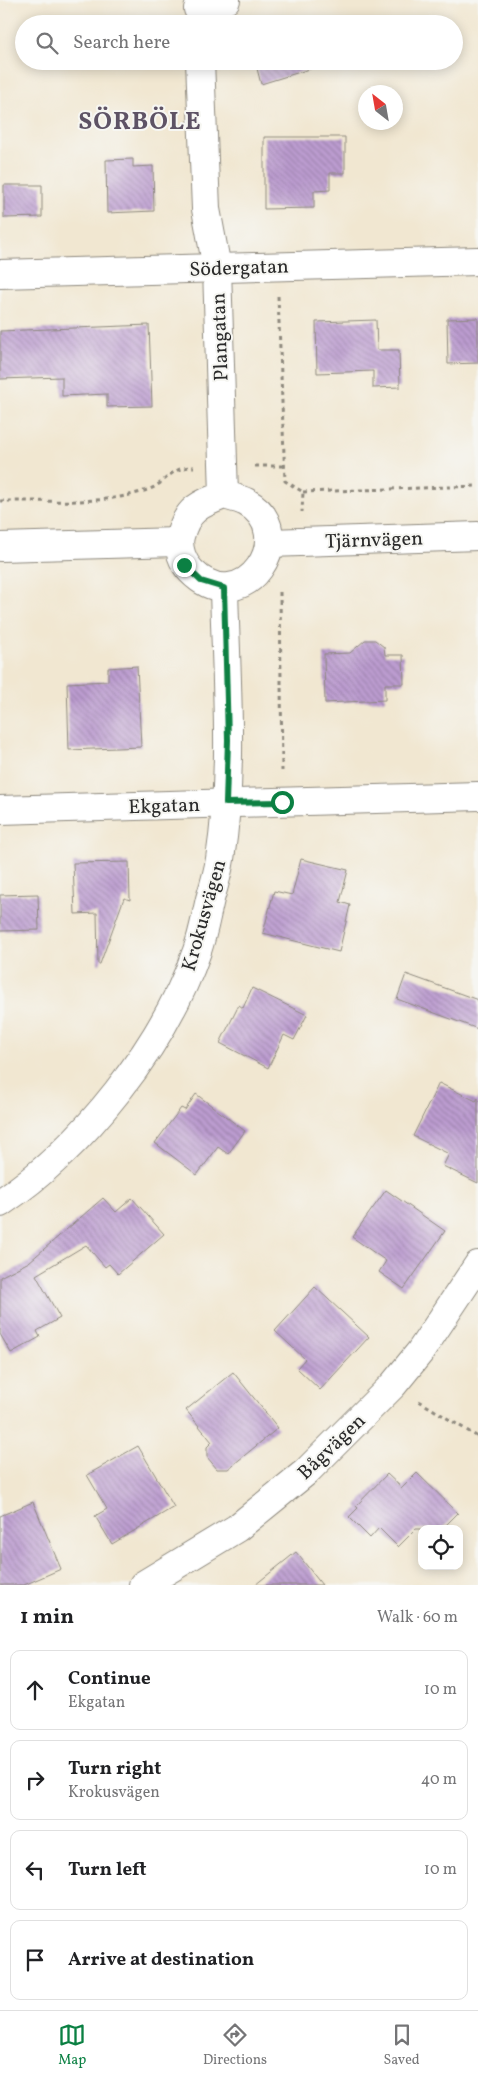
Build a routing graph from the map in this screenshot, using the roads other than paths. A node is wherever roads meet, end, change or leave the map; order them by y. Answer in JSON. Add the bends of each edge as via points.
{"nodes":[{"id":1,"x":226,"y":0,"type":"edge"},
{"id":2,"x":198,"y":11,"type":"edge"},
{"id":3,"x":200,"y":70,"type":"edge"},
{"id":4,"x":478,"y":261,"type":"edge"},
{"id":5,"x":217,"y":268,"type":"junction"},
{"id":6,"x":0,"y":274,"type":"edge"},
{"id":7,"x":224,"y":494,"type":"junction"},
{"id":8,"x":478,"y":536,"type":"edge"},
{"id":9,"x":178,"y":542,"type":"junction"},
{"id":10,"x":270,"y":542,"type":"junction"},
{"id":11,"x":0,"y":547,"type":"edge"},
{"id":12,"x":224,"y":588,"type":"junction"},
{"id":13,"x":478,"y":796,"type":"edge"},
{"id":14,"x":226,"y":803,"type":"junction"},
{"id":15,"x":0,"y":810,"type":"edge"},
{"id":16,"x":0,"y":1203,"type":"edge"},
{"id":17,"x":478,"y":1265,"type":"edge"},
{"id":18,"x":143,"y":1585,"type":"edge"}],
"edges":[{"from":1,"to":2,"type":"street"},
{"from":3,"to":5,"type":"street","name":"Plangatan","via":[[206,209]]},
{"from":4,"to":5,"type":"street","name":"Södergatan"},
{"from":5,"to":6,"type":"street","name":"Södergatan"},
{"from":5,"to":7,"type":"street","name":"Plangatan"},
{"from":7,"to":9,"type":"street","via":[[201,504],[185,519]]},
{"from":7,"to":10,"type":"street","via":[[247,503],[264,520]]},
{"from":8,"to":10,"type":"street","name":"Tjärnvägen"},
{"from":9,"to":11,"type":"street"},
{"from":9,"to":12,"type":"street","via":[[184,565],[201,581]]},
{"from":10,"to":12,"type":"street","via":[[263,565],[246,582]]},
{"from":12,"to":14,"type":"street","name":"Krokusvägen","via":[[228,740]]},
{"from":13,"to":14,"type":"street","name":"Ekgatan"},
{"from":14,"to":15,"type":"street","name":"Ekgatan"},
{"from":14,"to":16,"type":"street","name":"Krokusvägen","via":[[220,860],[197,950],[179,993],[152,1041],[110,1101],[65,1152],[26,1186]]},
{"from":17,"to":18,"type":"street","name":"Bågvägen","via":[[420,1352],[393,1385],[306,1472],[237,1528]]}]}
